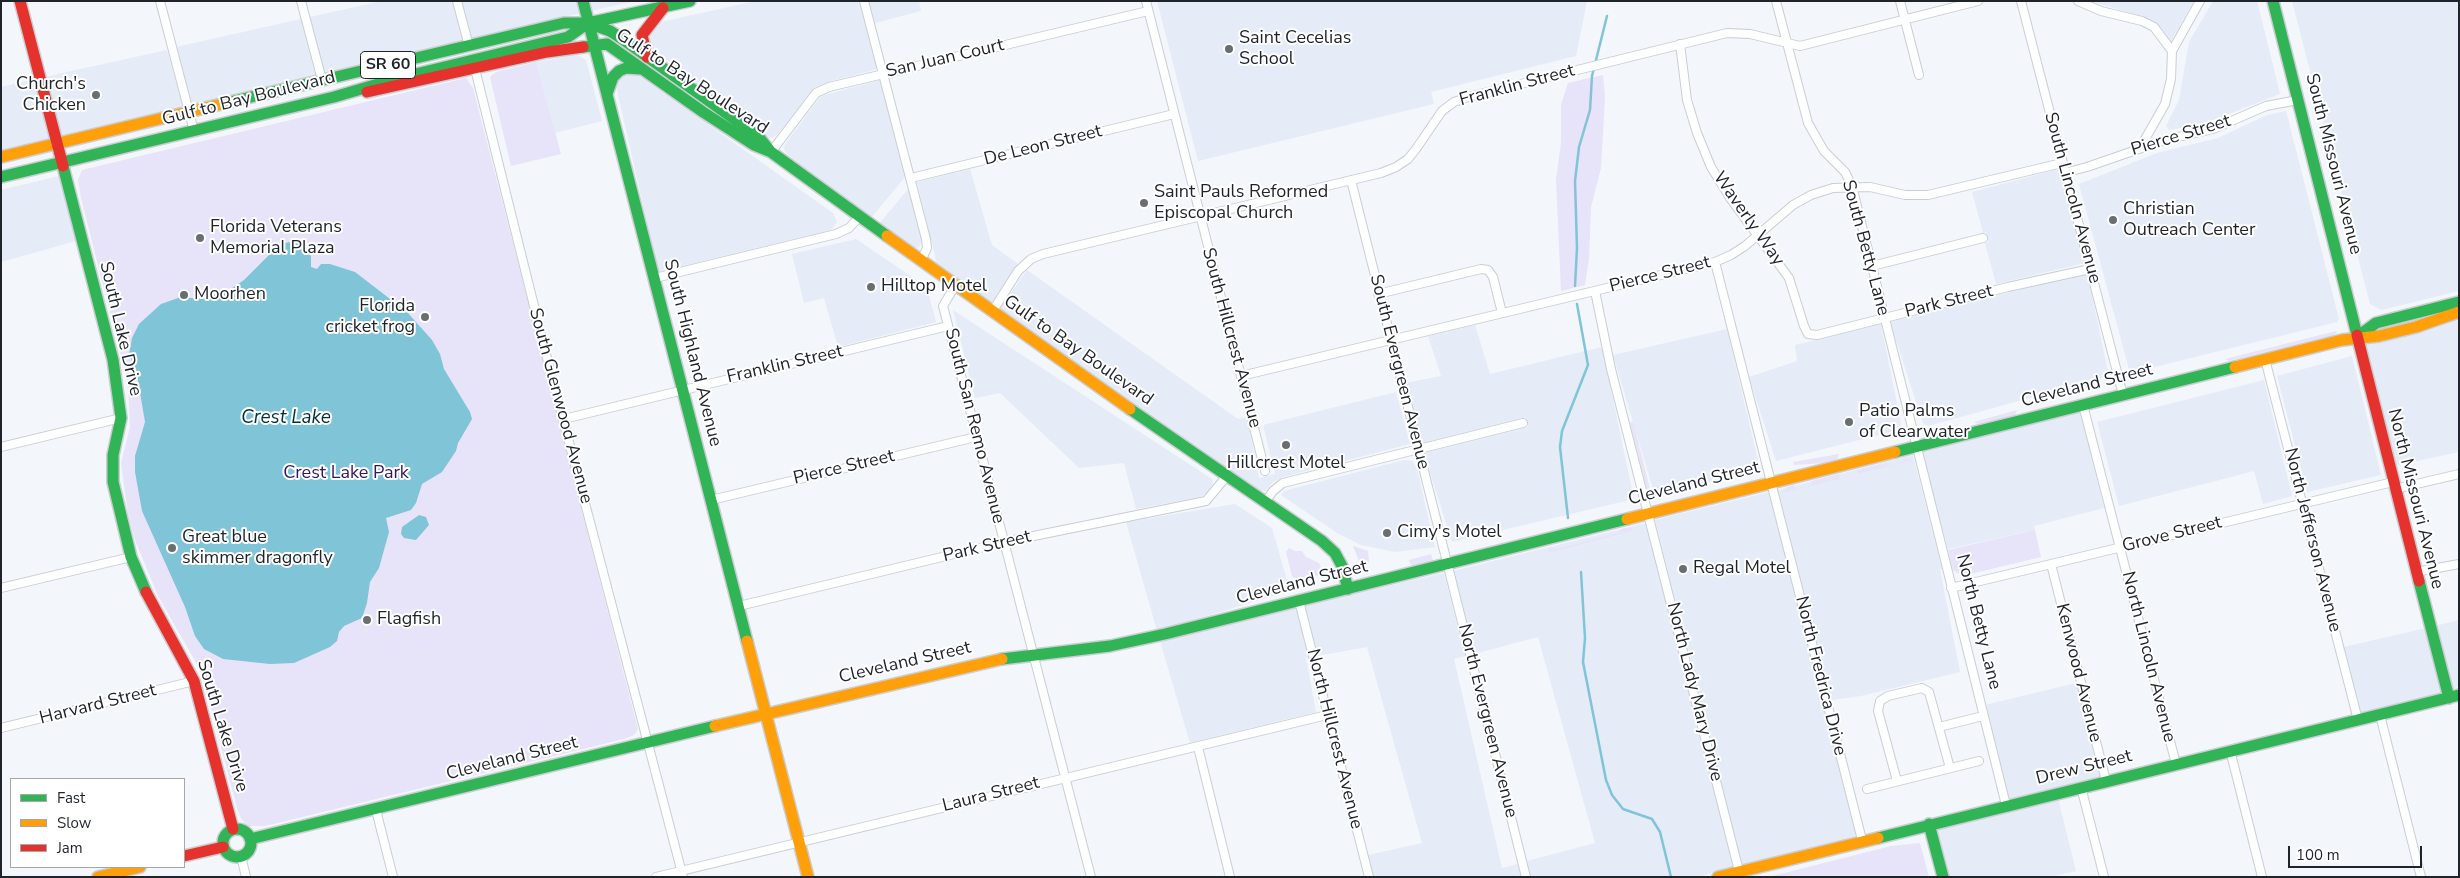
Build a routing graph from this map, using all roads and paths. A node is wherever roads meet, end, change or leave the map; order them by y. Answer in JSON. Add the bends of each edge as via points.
{"nodes":[{"id":1,"x":20,"y":1,"type":"edge"},
{"id":2,"x":160,"y":1,"type":"edge"},
{"id":3,"x":302,"y":1,"type":"edge"},
{"id":4,"x":457,"y":1,"type":"edge"},
{"id":5,"x":583,"y":1,"type":"edge"},
{"id":6,"x":690,"y":1,"type":"edge"},
{"id":7,"x":864,"y":1,"type":"edge"},
{"id":8,"x":1146,"y":1,"type":"edge"},
{"id":9,"x":1776,"y":1,"type":"edge"},
{"id":10,"x":1900,"y":1,"type":"edge"},
{"id":11,"x":1978,"y":1,"type":"edge"},
{"id":12,"x":2021,"y":1,"type":"edge"},
{"id":13,"x":2078,"y":1,"type":"edge"},
{"id":14,"x":2200,"y":1,"type":"edge"},
{"id":15,"x":2273,"y":1,"type":"edge"},
{"id":16,"x":662,"y":8,"type":"junction"},
{"id":17,"x":1148,"y":11,"type":"junction"},
{"id":18,"x":1905,"y":19,"type":"junction"},
{"id":19,"x":588,"y":23,"type":"junction"},
{"id":20,"x":1680,"y":44,"type":"junction"},
{"id":21,"x":1786,"y":44,"type":"junction"},
{"id":22,"x":469,"y":46,"type":"junction"},
{"id":23,"x":594,"y":46,"type":"junction"},
{"id":24,"x":2172,"y":51,"type":"junction"},
{"id":25,"x":647,"y":56,"type":"junction"},
{"id":26,"x":475,"y":69,"type":"junction"},
{"id":27,"x":641,"y":69,"type":"junction"},
{"id":28,"x":883,"y":73,"type":"junction"},
{"id":29,"x":1919,"y":75,"type":"dead end"},
{"id":30,"x":322,"y":80,"type":"junction"},
{"id":31,"x":607,"y":94,"type":"junction"},
{"id":32,"x":334,"y":97,"type":"junction"},
{"id":33,"x":2298,"y":100,"type":"junction"},
{"id":34,"x":189,"y":112,"type":"junction"},
{"id":35,"x":273,"y":112,"type":"junction"},
{"id":36,"x":1174,"y":114,"type":"junction"},
{"id":37,"x":194,"y":131,"type":"junction"},
{"id":38,"x":56,"y":144,"type":"junction"},
{"id":39,"x":2140,"y":148,"type":"junction"},
{"id":40,"x":771,"y":152,"type":"junction"},
{"id":41,"x":1,"y":157,"type":"edge"},
{"id":42,"x":60,"y":163,"type":"junction"},
{"id":43,"x":2062,"y":163,"type":"junction"},
{"id":44,"x":2064,"y":173,"type":"junction"},
{"id":45,"x":1,"y":177,"type":"edge"},
{"id":46,"x":911,"y":178,"type":"junction"},
{"id":47,"x":1351,"y":180,"type":"junction"},
{"id":48,"x":1852,"y":186,"type":"junction"},
{"id":49,"x":859,"y":217,"type":"junction"},
{"id":50,"x":1199,"y":217,"type":"junction"},
{"id":51,"x":1758,"y":235,"type":"junction"},
{"id":52,"x":1983,"y":238,"type":"dead end"},
{"id":53,"x":921,"y":261,"type":"junction"},
{"id":54,"x":1714,"y":262,"type":"junction"},
{"id":55,"x":1872,"y":266,"type":"junction"},
{"id":56,"x":2090,"y":269,"type":"junction"},
{"id":57,"x":655,"y":278,"type":"junction"},
{"id":58,"x":955,"y":286,"type":"junction"},
{"id":59,"x":1595,"y":291,"type":"junction"},
{"id":60,"x":1378,"y":294,"type":"junction"},
{"id":61,"x":2459,"y":302,"type":"edge"},
{"id":62,"x":992,"y":312,"type":"junction"},
{"id":63,"x":2459,"y":312,"type":"edge"},
{"id":64,"x":1502,"y":313,"type":"junction"},
{"id":65,"x":1884,"y":318,"type":"junction"},
{"id":66,"x":948,"y":326,"type":"junction"},
{"id":67,"x":1808,"y":334,"type":"joint"},
{"id":68,"x":2357,"y":337,"type":"junction"},
{"id":69,"x":1390,"y":340,"type":"junction"},
{"id":70,"x":2266,"y":359,"type":"junction"},
{"id":71,"x":1241,"y":376,"type":"junction"},
{"id":72,"x":683,"y":389,"type":"junction"},
{"id":73,"x":2123,"y":395,"type":"junction"},
{"id":74,"x":2083,"y":405,"type":"junction"},
{"id":75,"x":121,"y":418,"type":"junction"},
{"id":76,"x":564,"y":419,"type":"junction"},
{"id":77,"x":1523,"y":423,"type":"dead end"},
{"id":78,"x":976,"y":437,"type":"junction"},
{"id":79,"x":1,"y":447,"type":"edge"},
{"id":80,"x":1916,"y":447,"type":"junction"},
{"id":81,"x":1418,"y":449,"type":"junction"},
{"id":82,"x":1265,"y":471,"type":"dead end"},
{"id":83,"x":2459,"y":474,"type":"edge"},
{"id":84,"x":1226,"y":477,"type":"junction"},
{"id":85,"x":1772,"y":483,"type":"junction"},
{"id":86,"x":2394,"y":486,"type":"junction"},
{"id":87,"x":711,"y":500,"type":"junction"},
{"id":88,"x":1265,"y":502,"type":"junction"},
{"id":89,"x":2303,"y":504,"type":"junction"},
{"id":90,"x":1648,"y":514,"type":"junction"},
{"id":91,"x":1004,"y":542,"type":"junction"},
{"id":92,"x":2120,"y":548,"type":"junction"},
{"id":93,"x":131,"y":557,"type":"junction"},
{"id":94,"x":1447,"y":564,"type":"junction"},
{"id":95,"x":2052,"y":564,"type":"junction"},
{"id":96,"x":2459,"y":564,"type":"edge"},
{"id":97,"x":2416,"y":572,"type":"junction"},
{"id":98,"x":1,"y":588,"type":"edge"},
{"id":99,"x":1951,"y":588,"type":"junction"},
{"id":100,"x":1348,"y":589,"type":"junction"},
{"id":101,"x":1299,"y":601,"type":"junction"},
{"id":102,"x":739,"y":606,"type":"junction"},
{"id":103,"x":1034,"y":655,"type":"junction"},
{"id":104,"x":194,"y":681,"type":"junction"},
{"id":105,"x":2455,"y":695,"type":"edge"},
{"id":106,"x":766,"y":714,"type":"junction"},
{"id":107,"x":1328,"y":715,"type":"junction"},
{"id":108,"x":2380,"y":715,"type":"junction"},
{"id":109,"x":1984,"y":716,"type":"junction"},
{"id":110,"x":2358,"y":720,"type":"junction"},
{"id":111,"x":1939,"y":727,"type":"junction"},
{"id":112,"x":1,"y":728,"type":"edge"},
{"id":113,"x":648,"y":744,"type":"junction"},
{"id":114,"x":1198,"y":747,"type":"junction"},
{"id":115,"x":2230,"y":750,"type":"junction"},
{"id":116,"x":1979,"y":761,"type":"dead end"},
{"id":117,"x":2176,"y":764,"type":"junction"},
{"id":118,"x":1950,"y":768,"type":"junction"},
{"id":119,"x":1064,"y":778,"type":"junction"},
{"id":120,"x":2106,"y":781,"type":"junction"},
{"id":121,"x":1896,"y":782,"type":"junction"},
{"id":122,"x":2081,"y":787,"type":"junction"},
{"id":123,"x":1867,"y":789,"type":"dead end"},
{"id":124,"x":2006,"y":805,"type":"junction"},
{"id":125,"x":376,"y":810,"type":"junction"},
{"id":126,"x":1929,"y":824,"type":"junction"},
{"id":127,"x":233,"y":829,"type":"junction"},
{"id":128,"x":250,"y":839,"type":"junction"},
{"id":129,"x":1862,"y":840,"type":"junction"},
{"id":130,"x":799,"y":842,"type":"junction"},
{"id":131,"x":223,"y":847,"type":"junction"},
{"id":132,"x":185,"y":856,"type":"edge"},
{"id":133,"x":241,"y":856,"type":"junction"},
{"id":134,"x":136,"y":868,"type":"edge"},
{"id":135,"x":1739,"y":871,"type":"junction"},
{"id":136,"x":683,"y":874,"type":"edge"},
{"id":137,"x":98,"y":877,"type":"edge"},
{"id":138,"x":246,"y":877,"type":"edge"},
{"id":139,"x":393,"y":877,"type":"edge"},
{"id":140,"x":656,"y":877,"type":"edge"},
{"id":141,"x":808,"y":877,"type":"edge"},
{"id":142,"x":1091,"y":877,"type":"edge"},
{"id":143,"x":1230,"y":877,"type":"edge"},
{"id":144,"x":1369,"y":877,"type":"edge"},
{"id":145,"x":1526,"y":877,"type":"edge"},
{"id":146,"x":1718,"y":877,"type":"edge"},
{"id":147,"x":1943,"y":877,"type":"edge"},
{"id":148,"x":2104,"y":877,"type":"edge"},
{"id":149,"x":2262,"y":877,"type":"edge"},
{"id":150,"x":2421,"y":877,"type":"edge"}],
"edges":[{"from":1,"to":38,"type":"street","name":"South Lake Drive"},
{"from":2,"to":34,"type":"street"},
{"from":3,"to":30,"type":"street"},
{"from":4,"to":22,"type":"street"},
{"from":5,"to":19,"type":"street","name":"South Highland Avenue"},
{"from":6,"to":16,"type":"street","number":"SR 60"},
{"from":7,"to":28,"type":"street"},
{"from":8,"to":17,"type":"street","name":"South Hillcrest Avenue"},
{"from":9,"to":21,"type":"street","name":"South Betty Lane"},
{"from":10,"to":18,"type":"street"},
{"from":11,"to":18,"type":"street","name":"Franklin Street"},
{"from":12,"to":43,"type":"street","name":"South Lincoln Avenue"},
{"from":13,"to":24,"type":"street","via":[[2148,24],[2164,38]]},
{"from":14,"to":24,"type":"street"},
{"from":15,"to":33,"type":"street","name":"South Missouri Avenue"},
{"from":16,"to":19,"type":"street","number":"SR 60"},
{"from":16,"to":25,"type":"street","via":[[642,35]]},
{"from":17,"to":28,"type":"street","name":"San Juan Court"},
{"from":17,"to":36,"type":"street","name":"South Hillcrest Avenue"},
{"from":18,"to":21,"type":"street","name":"Franklin Street","via":[[1800,46]]},
{"from":18,"to":29,"type":"street"},
{"from":19,"to":22,"type":"street","name":"Gulf to Bay Boulevard","number":"SR 60","via":[[564,23]]},
{"from":19,"to":23,"type":"street","name":"South Highland Avenue"},
{"from":19,"to":25,"type":"street","name":"Gulf to Bay Boulevard","via":[[610,30]]},
{"from":19,"to":32,"type":"street","name":"Gulf to Bay Boulevard","number":"SR 60","via":[[568,37]]},
{"from":20,"to":21,"type":"street","name":"Franklin Street","via":[[1738,32]]},
{"from":20,"to":47,"type":"street","name":"Franklin Street","via":[[1454,102],[1442,111],[1408,159],[1396,167]]},
{"from":20,"to":51,"type":"street","name":"Waverly Way","via":[[1687,100],[1697,133],[1711,167]]},
{"from":21,"to":48,"type":"street","name":"South Betty Lane","via":[[1808,123],[1824,151],[1845,172]]},
{"from":22,"to":30,"type":"street","name":"Gulf to Bay Boulevard","number":"SR 60"},
{"from":23,"to":26,"type":"street","via":[[547,52]]},
{"from":23,"to":27,"type":"street","name":"Gulf to Bay Boulevard","via":[[606,44]]},
{"from":23,"to":31,"type":"street","name":"South Highland Avenue"},
{"from":24,"to":39,"type":"street","via":[[2171,79],[2165,104]]},
{"from":25,"to":40,"type":"street","name":"Gulf to Bay Boulevard","via":[[758,136]]},
{"from":26,"to":32,"type":"street","via":[[398,87]]},
{"from":26,"to":76,"type":"street","name":"South Glenwood Avenue"},
{"from":27,"to":31,"type":"street","via":[[619,71]]},
{"from":27,"to":40,"type":"street","name":"Gulf to Bay Boulevard","via":[[754,145]]},
{"from":28,"to":40,"type":"street","name":"San Juan Court","via":[[816,93]]},
{"from":28,"to":46,"type":"street"},
{"from":30,"to":34,"type":"street","name":"Gulf to Bay Boulevard","number":"SR 60"},
{"from":30,"to":35,"type":"street","via":[[313,94],[289,100]]},
{"from":31,"to":57,"type":"street","name":"South Highland Avenue"},
{"from":32,"to":35,"type":"street","name":"Gulf to Bay Boulevard","number":"SR 60"},
{"from":33,"to":39,"type":"street","name":"Pierce Street","via":[[2266,106],[2213,129]]},
{"from":33,"to":68,"type":"street","name":"South Missouri Avenue"},
{"from":34,"to":37,"type":"street"},
{"from":34,"to":38,"type":"street","name":"Gulf to Bay Boulevard","number":"SR 60"},
{"from":35,"to":37,"type":"street","name":"Gulf to Bay Boulevard","number":"SR 60"},
{"from":36,"to":46,"type":"street","name":"De Leon Street"},
{"from":36,"to":50,"type":"street","name":"South Hillcrest Avenue"},
{"from":37,"to":42,"type":"street","name":"Gulf to Bay Boulevard","number":"SR 60"},
{"from":38,"to":41,"type":"street","name":"Gulf to Bay Boulevard","number":"SR 60"},
{"from":38,"to":42,"type":"street","name":"South Lake Drive"},
{"from":39,"to":44,"type":"street","name":"Pierce Street"},
{"from":40,"to":49,"type":"street","name":"Gulf to Bay Boulevard"},
{"from":42,"to":45,"type":"street","name":"Gulf to Bay Boulevard","number":"SR 60"},
{"from":42,"to":75,"type":"street","name":"South Lake Drive","via":[[113,360]]},
{"from":43,"to":44,"type":"street","name":"South Lincoln Avenue"},
{"from":43,"to":48,"type":"street","name":"Pierce Street","via":[[1928,195],[1905,195],[1870,186]]},
{"from":44,"to":56,"type":"street","name":"South Lincoln Avenue"},
{"from":46,"to":53,"type":"street","via":[[927,245]]},
{"from":47,"to":50,"type":"street","name":"Franklin Street"},
{"from":47,"to":60,"type":"street","name":"South Evergreen Avenue"},
{"from":48,"to":51,"type":"street","name":"Pierce Street","via":[[1811,195],[1793,205]]},
{"from":48,"to":55,"type":"street","name":"South Betty Lane"},
{"from":49,"to":53,"type":"street","name":"Gulf to Bay Boulevard"},
{"from":49,"to":57,"type":"street","via":[[849,228],[836,234]]},
{"from":50,"to":62,"type":"street","name":"Franklin Street","via":[[1031,259],[1018,271]]},
{"from":50,"to":71,"type":"street","name":"South Hillcrest Avenue"},
{"from":51,"to":54,"type":"street","name":"Pierce Street","via":[[1731,255]]},
{"from":51,"to":67,"type":"street","name":"Waverly Way","via":[[1790,278]]},
{"from":52,"to":55,"type":"street"},
{"from":53,"to":58,"type":"street","name":"Gulf to Bay Boulevard"},
{"from":54,"to":59,"type":"street","name":"Pierce Street"},
{"from":54,"to":85,"type":"street","name":"North Fredrica Drive"},
{"from":55,"to":65,"type":"street","name":"South Betty Lane"},
{"from":56,"to":65,"type":"street","name":"Park Street"},
{"from":56,"to":73,"type":"street","name":"South Lincoln Avenue"},
{"from":57,"to":72,"type":"street","name":"South Highland Avenue"},
{"from":58,"to":62,"type":"street","name":"Gulf to Bay Boulevard"},
{"from":58,"to":66,"type":"street","name":"South San Remo Avenue","via":[[943,306]]},
{"from":59,"to":64,"type":"street","name":"Pierce Street"},
{"from":59,"to":90,"type":"street","name":"North Lady Mary Drive","via":[[1610,369]]},
{"from":60,"to":64,"type":"street","via":[[1482,269],[1488,270],[1493,277]]},
{"from":60,"to":69,"type":"street","name":"South Evergreen Avenue"},
{"from":61,"to":68,"type":"street","name":"Cleveland Street","via":[[2376,323]]},
{"from":62,"to":84,"type":"street","name":"Gulf to Bay Boulevard"},
{"from":63,"to":68,"type":"street","name":"Cleveland Street","via":[[2379,336]]},
{"from":64,"to":69,"type":"street","name":"Pierce Street"},
{"from":65,"to":67,"type":"street","name":"Park Street","via":[[1816,335]]},
{"from":65,"to":80,"type":"street","name":"South Betty Lane"},
{"from":66,"to":72,"type":"street","name":"Franklin Street"},
{"from":66,"to":78,"type":"street","name":"South San Remo Avenue"},
{"from":68,"to":70,"type":"street","name":"Cleveland Street"},
{"from":68,"to":86,"type":"street","name":"North Missouri Avenue"},
{"from":69,"to":71,"type":"street","name":"Pierce Street"},
{"from":69,"to":81,"type":"street","name":"South Evergreen Avenue"},
{"from":70,"to":73,"type":"street","name":"Cleveland Street"},
{"from":70,"to":89,"type":"street","name":"North Jefferson Avenue"},
{"from":71,"to":82,"type":"street","name":"South Hillcrest Avenue"},
{"from":72,"to":76,"type":"street","name":"Franklin Street"},
{"from":72,"to":87,"type":"street","name":"South Highland Avenue"},
{"from":73,"to":74,"type":"street","name":"Cleveland Street"},
{"from":74,"to":80,"type":"street","name":"Cleveland Street"},
{"from":74,"to":92,"type":"street","name":"North Lincoln Avenue"},
{"from":75,"to":79,"type":"street"},
{"from":75,"to":93,"type":"street","name":"South Lake Drive","via":[[113,482]]},
{"from":76,"to":113,"type":"street","name":"South Glenwood Avenue"},
{"from":77,"to":81,"type":"street"},
{"from":78,"to":87,"type":"street","name":"Pierce Street"},
{"from":78,"to":91,"type":"street","name":"South San Remo Avenue"},
{"from":80,"to":85,"type":"street","name":"Cleveland Street"},
{"from":80,"to":99,"type":"street","name":"North Betty Lane"},
{"from":81,"to":88,"type":"street","via":[[1283,484]]},
{"from":81,"to":94,"type":"street","name":"South Evergreen Avenue"},
{"from":83,"to":86,"type":"street","name":"Grove Street"},
{"from":84,"to":88,"type":"street","name":"Gulf to Bay Boulevard"},
{"from":84,"to":91,"type":"street","name":"Park Street","via":[[1206,501]]},
{"from":85,"to":90,"type":"street","name":"Cleveland Street"},
{"from":85,"to":129,"type":"street","name":"North Fredrica Drive"},
{"from":86,"to":89,"type":"street","name":"Grove Street"},
{"from":86,"to":97,"type":"street","name":"North Missouri Avenue"},
{"from":87,"to":102,"type":"street","name":"South Highland Avenue"},
{"from":88,"to":100,"type":"street","name":"Gulf to Bay Boulevard","via":[[1335,553]]},
{"from":89,"to":92,"type":"street","name":"Grove Street"},
{"from":89,"to":110,"type":"street","name":"North Jefferson Avenue"},
{"from":90,"to":94,"type":"street","name":"Cleveland Street"},
{"from":90,"to":135,"type":"street","name":"North Lady Mary Drive"},
{"from":91,"to":102,"type":"street","name":"Park Street"},
{"from":91,"to":103,"type":"street","name":"South San Remo Avenue"},
{"from":92,"to":95,"type":"street","name":"Grove Street"},
{"from":92,"to":117,"type":"street","name":"North Lincoln Avenue"},
{"from":93,"to":98,"type":"street"},
{"from":93,"to":104,"type":"street","name":"South Lake Drive"},
{"from":94,"to":100,"type":"street","name":"Cleveland Street"},
{"from":94,"to":145,"type":"street","name":"North Evergreen Avenue"},
{"from":95,"to":99,"type":"street","name":"Grove Street"},
{"from":95,"to":120,"type":"street","name":"Kenwood Avenue"},
{"from":96,"to":97,"type":"street"},
{"from":97,"to":105,"type":"street","name":"North Missouri Avenue"},
{"from":99,"to":109,"type":"street","name":"North Betty Lane"},
{"from":100,"to":101,"type":"street","name":"Cleveland Street"},
{"from":101,"to":103,"type":"street","name":"Cleveland Street","via":[[1110,646]]},
{"from":101,"to":107,"type":"street","name":"North Hillcrest Avenue"},
{"from":102,"to":106,"type":"street","name":"South Highland Avenue"},
{"from":103,"to":106,"type":"street","name":"Cleveland Street","via":[[960,667]]},
{"from":103,"to":119,"type":"street","name":"South San Remo Avenue"},
{"from":104,"to":112,"type":"street","name":"Harvard Street"},
{"from":104,"to":127,"type":"street","name":"South Lake Drive"},
{"from":105,"to":108,"type":"street","name":"Drew Street"},
{"from":106,"to":113,"type":"street","name":"Cleveland Street"},
{"from":106,"to":130,"type":"street","name":"South Highland Avenue"},
{"from":107,"to":114,"type":"street","name":"Laura Street"},
{"from":107,"to":144,"type":"street","name":"North Hillcrest Avenue"},
{"from":108,"to":110,"type":"street","name":"Drew Street"},
{"from":108,"to":150,"type":"street"},
{"from":109,"to":111,"type":"street"},
{"from":109,"to":124,"type":"street","name":"North Betty Lane"},
{"from":110,"to":115,"type":"street","name":"Drew Street"},
{"from":111,"to":118,"type":"street"},
{"from":111,"to":121,"type":"street","via":[[1931,695],[1926,690],[1918,688],[1880,701],[1878,711]]},
{"from":113,"to":125,"type":"street","name":"Cleveland Street"},
{"from":113,"to":136,"type":"street","name":"South Glenwood Avenue"},
{"from":114,"to":119,"type":"street","name":"Laura Street"},
{"from":114,"to":143,"type":"street"},
{"from":115,"to":117,"type":"street","name":"Drew Street"},
{"from":115,"to":149,"type":"street"},
{"from":116,"to":118,"type":"street"},
{"from":117,"to":120,"type":"street","name":"Drew Street"},
{"from":118,"to":121,"type":"street"},
{"from":119,"to":130,"type":"street","name":"Laura Street"},
{"from":119,"to":142,"type":"street","name":"South San Remo Avenue"},
{"from":120,"to":122,"type":"street","name":"Drew Street"},
{"from":121,"to":123,"type":"street"},
{"from":122,"to":124,"type":"street","name":"Drew Street"},
{"from":122,"to":148,"type":"street"},
{"from":124,"to":126,"type":"street","name":"Drew Street"},
{"from":125,"to":128,"type":"street","name":"Cleveland Street"},
{"from":125,"to":139,"type":"street"},
{"from":126,"to":129,"type":"street","name":"Drew Street"},
{"from":126,"to":147,"type":"street"},
{"from":127,"to":128,"type":"street","via":[[245,832]]},
{"from":127,"to":131,"type":"street","via":[[226,834]]},
{"from":128,"to":133,"type":"street","via":[[250,848]]},
{"from":129,"to":135,"type":"street","name":"Drew Street"},
{"from":130,"to":136,"type":"street","name":"Laura Street"},
{"from":130,"to":141,"type":"street","name":"South Highland Avenue"},
{"from":131,"to":132,"type":"street"},
{"from":131,"to":133,"type":"street","via":[[228,854]]},
{"from":133,"to":138,"type":"street"},
{"from":134,"to":137,"type":"street"},
{"from":135,"to":146,"type":"street","name":"Drew Street"},
{"from":136,"to":140,"type":"street","name":"Laura Street"}]}
